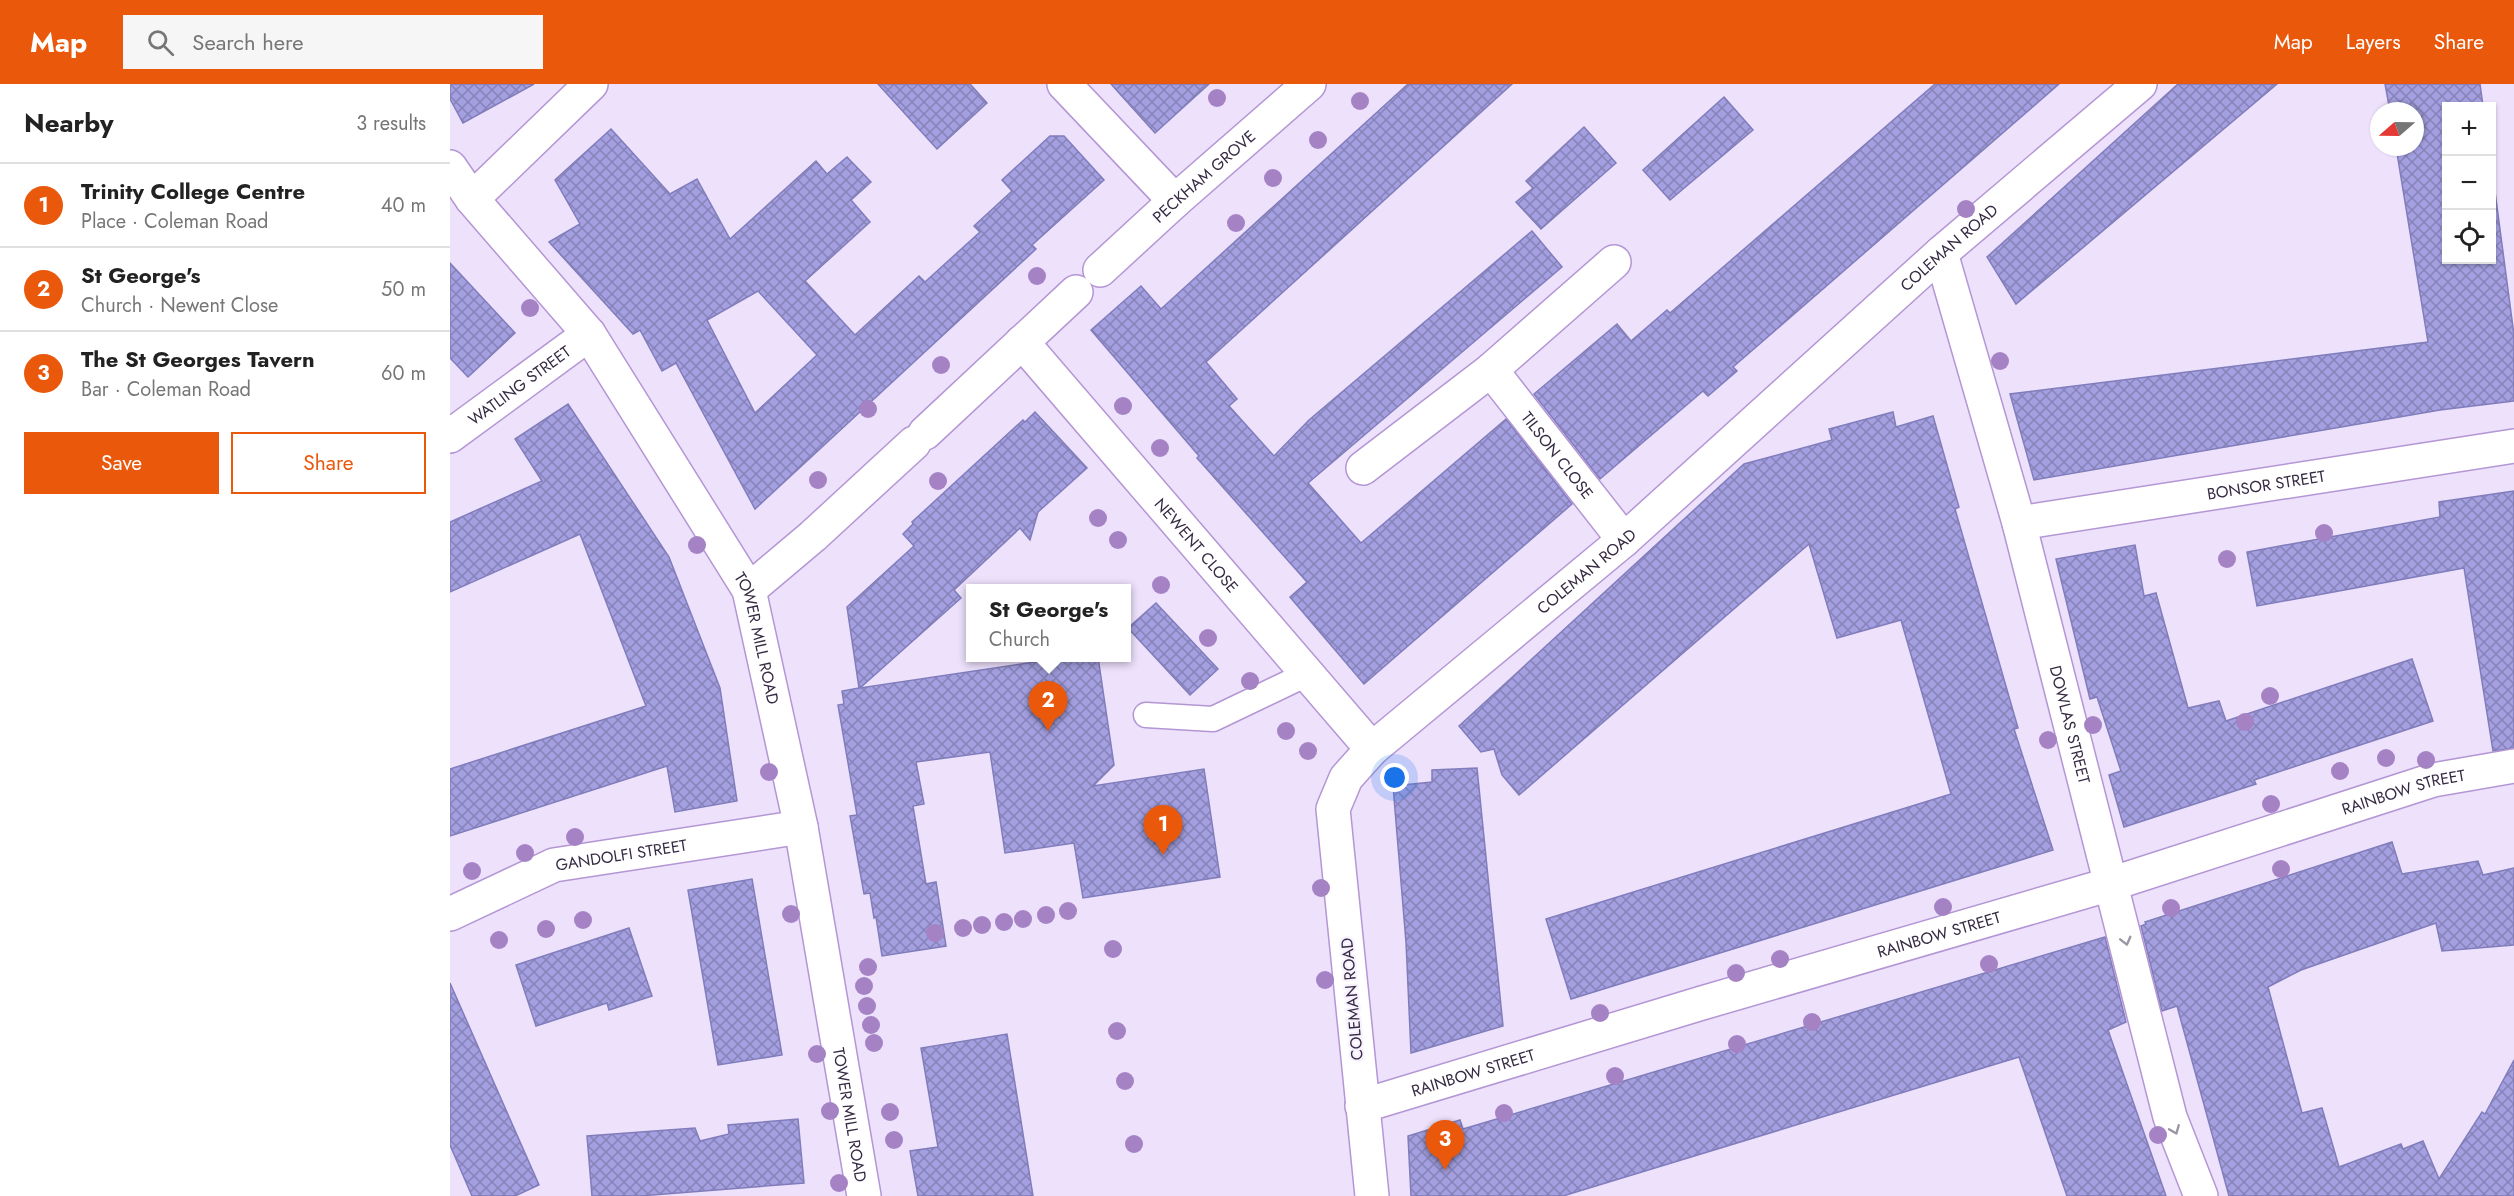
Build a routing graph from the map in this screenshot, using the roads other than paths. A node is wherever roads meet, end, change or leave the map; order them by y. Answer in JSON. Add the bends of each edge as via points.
{"nodes":[{"id":1,"x":591,"y":84,"type":"edge"},
{"id":2,"x":1064,"y":84,"type":"edge"},
{"id":3,"x":1309,"y":84,"type":"edge"},
{"id":4,"x":2140,"y":84,"type":"edge"},
{"id":5,"x":450,"y":167,"type":"edge"},
{"id":6,"x":472,"y":199,"type":"junction"},
{"id":7,"x":1175,"y":201,"type":"junction"},
{"id":8,"x":1941,"y":253,"type":"junction"},
{"id":9,"x":1614,"y":262,"type":"dead end"},
{"id":10,"x":589,"y":334,"type":"junction"},
{"id":11,"x":1022,"y":342,"type":"junction"},
{"id":12,"x":1491,"y":370,"type":"junction"},
{"id":13,"x":450,"y":436,"type":"edge"},
{"id":14,"x":2514,"y":446,"type":"edge"},
{"id":15,"x":1363,"y":468,"type":"dead end"},
{"id":16,"x":2019,"y":523,"type":"junction"},
{"id":17,"x":1624,"y":540,"type":"junction"},
{"id":18,"x":750,"y":590,"type":"junction"},
{"id":19,"x":1307,"y":674,"type":"junction"},
{"id":20,"x":1146,"y":715,"type":"dead end"},
{"id":21,"x":1372,"y":749,"type":"junction"},
{"id":22,"x":2514,"y":766,"type":"edge"},
{"id":23,"x":801,"y":827,"type":"junction"},
{"id":24,"x":2111,"y":884,"type":"junction"},
{"id":25,"x":450,"y":914,"type":"edge"},
{"id":26,"x":1362,"y":1106,"type":"junction"},
{"id":27,"x":864,"y":1196,"type":"edge"},
{"id":28,"x":1372,"y":1196,"type":"edge"},
{"id":29,"x":2201,"y":1196,"type":"edge"}],
"edges":[{"from":1,"to":6,"type":"street"},
{"from":2,"to":7,"type":"street"},
{"from":3,"to":7,"type":"street","name":"PECKHAM GROVE"},
{"from":4,"to":8,"type":"street","name":"COLEMAN ROAD"},
{"from":5,"to":6,"type":"street","name":"TOWER MILL ROAD"},
{"from":6,"to":10,"type":"street","name":"TOWER MILL ROAD"},
{"from":7,"to":11,"type":"street","name":"PECKHAM GROVE"},
{"from":8,"to":16,"type":"street","name":"DOWLAS STREET"},
{"from":8,"to":17,"type":"street","name":"COLEMAN ROAD"},
{"from":9,"to":12,"type":"street"},
{"from":10,"to":13,"type":"street","name":"WATLING STREET"},
{"from":10,"to":18,"type":"street","name":"TOWER MILL ROAD"},
{"from":11,"to":18,"type":"street"},
{"from":11,"to":19,"type":"street","name":"NEWENT CLOSE"},
{"from":12,"to":15,"type":"street"},
{"from":12,"to":17,"type":"street","name":"TILSON CLOSE"},
{"from":14,"to":16,"type":"street","name":"BONSOR STREET"},
{"from":16,"to":24,"type":"street","name":"DOWLAS STREET"},
{"from":17,"to":21,"type":"street","name":"COLEMAN ROAD"},
{"from":18,"to":23,"type":"street","name":"TOWER MILL ROAD"},
{"from":19,"to":20,"type":"lane","via":[[1213,719]]},
{"from":19,"to":21,"type":"street","name":"NEWENT CLOSE"},
{"from":21,"to":26,"type":"street","name":"COLEMAN ROAD","via":[[1346,778],[1333,809]]},
{"from":22,"to":24,"type":"street","name":"RAINBOW STREET","via":[[2433,780]]},
{"from":23,"to":25,"type":"street","name":"GANDOLFI STREET","via":[[554,865]]},
{"from":23,"to":27,"type":"street","name":"TOWER MILL ROAD"},
{"from":24,"to":26,"type":"street","name":"RAINBOW STREET"},
{"from":24,"to":29,"type":"street","name":"DOWLAS STREET","one_way":true,"via":[[2170,1117]]},
{"from":26,"to":28,"type":"street","name":"COLEMAN ROAD"}]}
